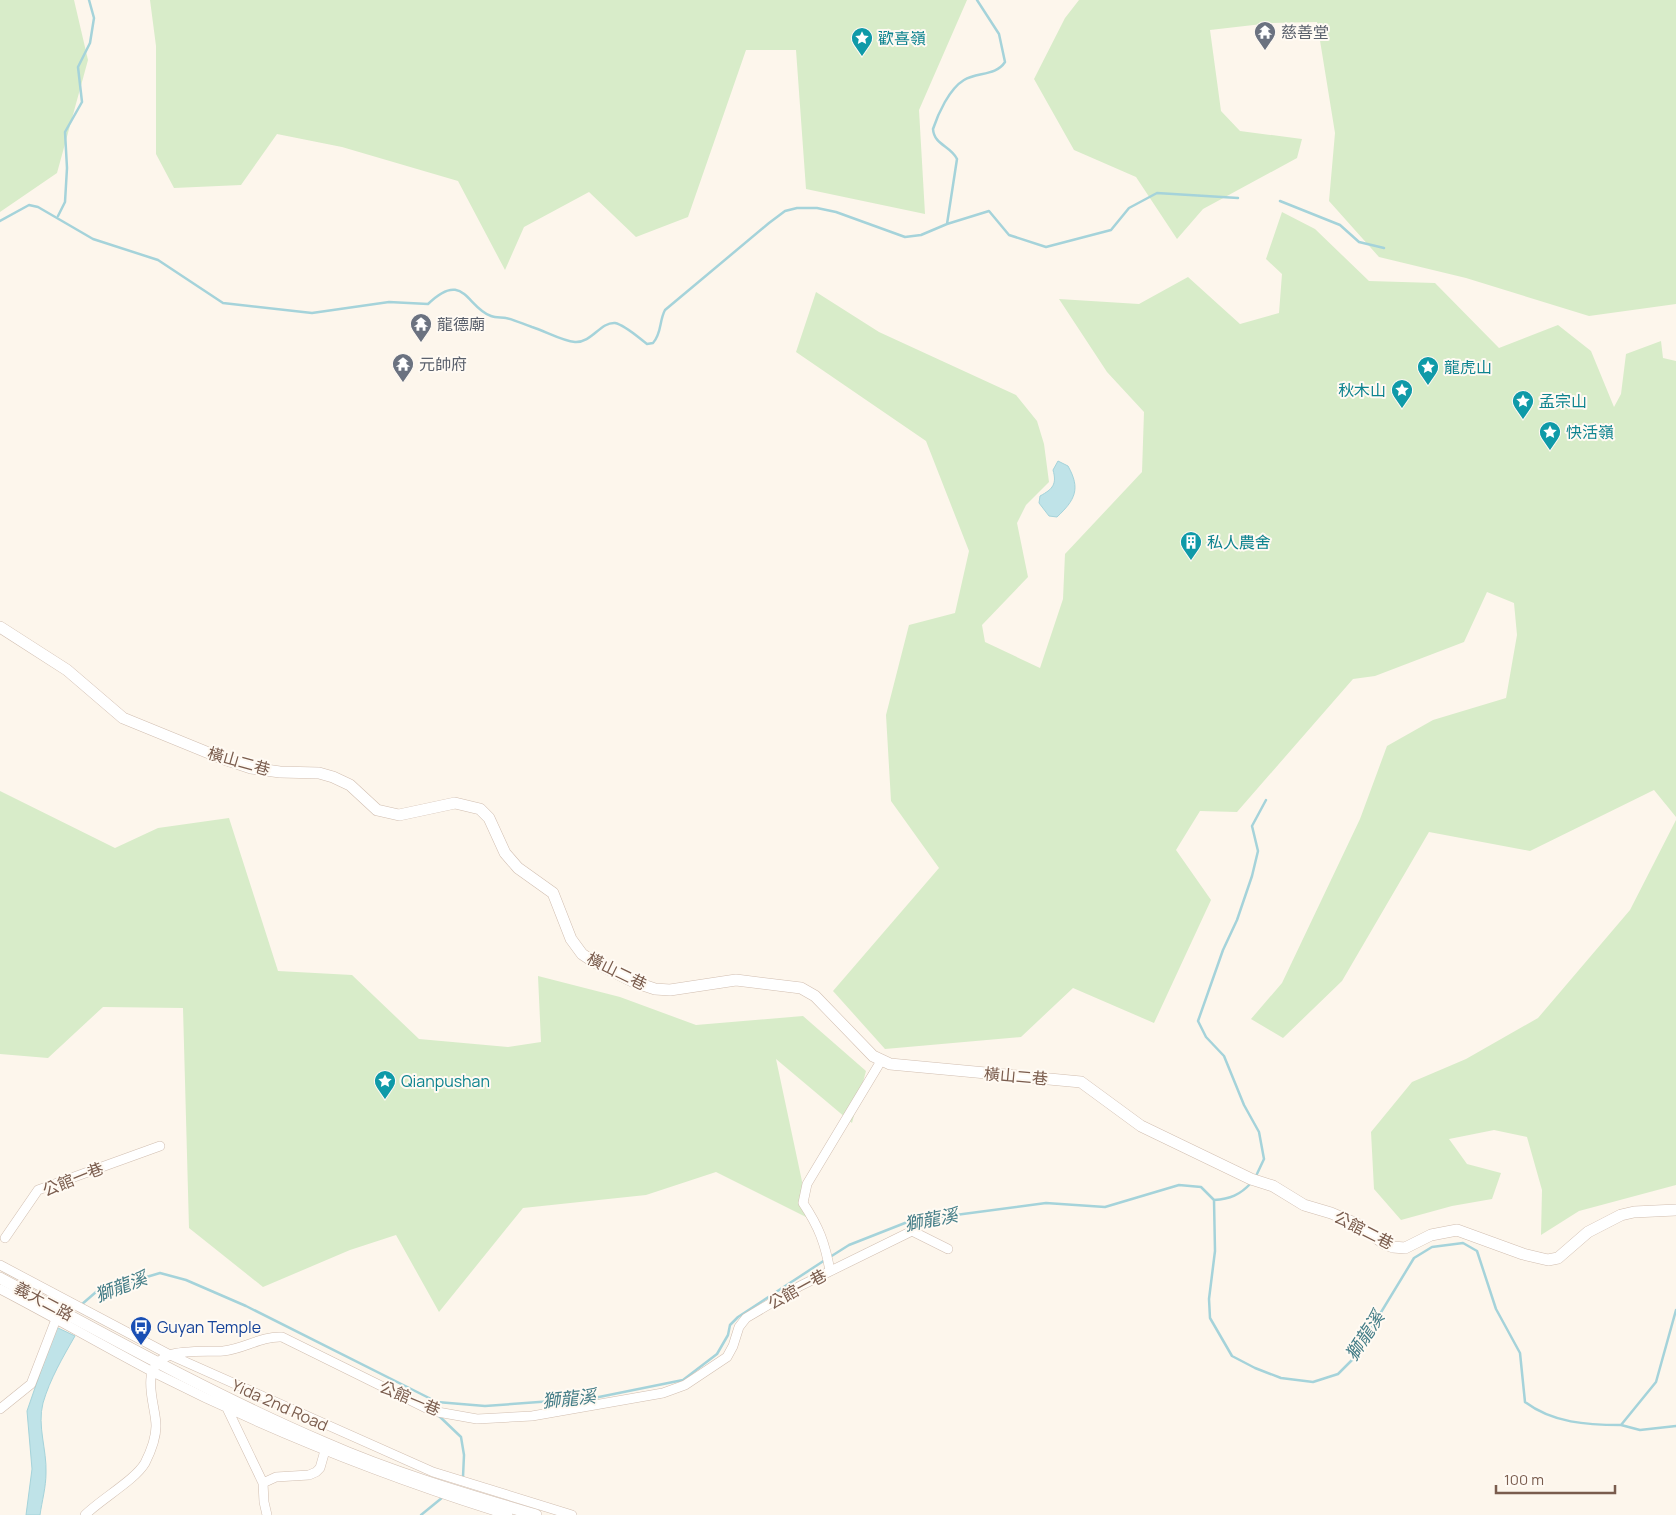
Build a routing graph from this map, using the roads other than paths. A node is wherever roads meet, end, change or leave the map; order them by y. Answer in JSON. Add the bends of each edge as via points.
{"nodes":[{"id":1,"x":0,"y":627,"type":"edge"},
{"id":2,"x":881,"y":1061,"type":"junction"},
{"id":3,"x":160,"y":1146,"type":"dead end"},
{"id":4,"x":1255,"y":1180,"type":"joint"},
{"id":5,"x":1676,"y":1210,"type":"edge"},
{"id":6,"x":5,"y":1238,"type":"dead end"},
{"id":7,"x":948,"y":1249,"type":"dead end"},
{"id":8,"x":0,"y":1265,"type":"edge"},
{"id":9,"x":829,"y":1267,"type":"junction"},
{"id":10,"x":0,"y":1278,"type":"edge"},
{"id":11,"x":0,"y":1289,"type":"edge"},
{"id":12,"x":58,"y":1314,"type":"junction"},
{"id":13,"x":89,"y":1324,"type":"junction"},
{"id":14,"x":170,"y":1355,"type":"junction"},
{"id":15,"x":157,"y":1367,"type":"junction"},
{"id":16,"x":220,"y":1392,"type":"junction"},
{"id":17,"x":225,"y":1406,"type":"junction"},
{"id":18,"x":0,"y":1409,"type":"edge"},
{"id":19,"x":325,"y":1448,"type":"junction"},
{"id":20,"x":263,"y":1483,"type":"junction"},
{"id":21,"x":85,"y":1515,"type":"edge"},
{"id":22,"x":267,"y":1515,"type":"edge"},
{"id":23,"x":508,"y":1515,"type":"edge"},
{"id":24,"x":536,"y":1515,"type":"edge"},
{"id":25,"x":572,"y":1515,"type":"edge"}],
"edges":[{"from":1,"to":2,"type":"street","name":"橫山二巷","via":[[67,670],[123,718],[221,758],[252,768],[333,777],[350,785],[378,810],[399,815],[455,803],[480,809],[489,818],[505,853],[518,868],[553,893],[571,939],[588,958],[655,989],[670,990],[736,980],[801,988],[815,996]]},
{"from":2,"to":4,"type":"street","name":"橫山二巷","via":[[1081,1082],[1141,1126]]},
{"from":2,"to":9,"type":"street","name":"公館一巷","via":[[807,1184],[803,1203],[818,1224]]},
{"from":3,"to":6,"type":"street","name":"公館一巷","via":[[38,1190]]},
{"from":4,"to":5,"type":"street","name":"公館二巷","via":[[1273,1186],[1304,1204],[1357,1224],[1384,1244],[1394,1247],[1405,1248],[1431,1236],[1457,1230],[1548,1260],[1558,1258],[1588,1232],[1622,1215]]},
{"from":7,"to":9,"type":"street","name":"公館一巷","via":[[912,1231]]},
{"from":8,"to":13,"type":"street","name":"Yida 2nd Road","via":[[64,1298]]},
{"from":9,"to":14,"type":"street","name":"公館一巷","via":[[746,1318],[727,1357],[685,1385],[663,1393],[532,1416],[477,1419],[432,1411],[282,1337],[272,1336],[226,1351]]},
{"from":10,"to":12,"type":"street","name":"義大二路"},
{"from":11,"to":12,"type":"street"},
{"from":12,"to":13,"type":"street","name":"義大二路"},
{"from":12,"to":18,"type":"street","via":[[31,1384]]},
{"from":13,"to":14,"type":"street","name":"Yida 2nd Road"},
{"from":13,"to":15,"type":"street","name":"Yida 2nd Road"},
{"from":14,"to":15,"type":"street"},
{"from":14,"to":25,"type":"street","name":"Yida 2nd Road","via":[[433,1472]]},
{"from":15,"to":16,"type":"street","name":"Yida 2nd Road"},
{"from":15,"to":17,"type":"street","name":"Yida 2nd Road"},
{"from":15,"to":21,"type":"street","via":[[149,1380],[156,1426],[144,1464]]},
{"from":16,"to":17,"type":"street"},
{"from":16,"to":19,"type":"street","name":"Yida 2nd Road"},
{"from":17,"to":19,"type":"street","name":"Yida 2nd Road"},
{"from":17,"to":20,"type":"street"},
{"from":19,"to":20,"type":"street","via":[[316,1472],[276,1477]]},
{"from":19,"to":23,"type":"street","name":"Yida 2nd Road","via":[[443,1495]]},
{"from":19,"to":24,"type":"street","name":"Yida 2nd Road"},
{"from":20,"to":22,"type":"street"}]}
